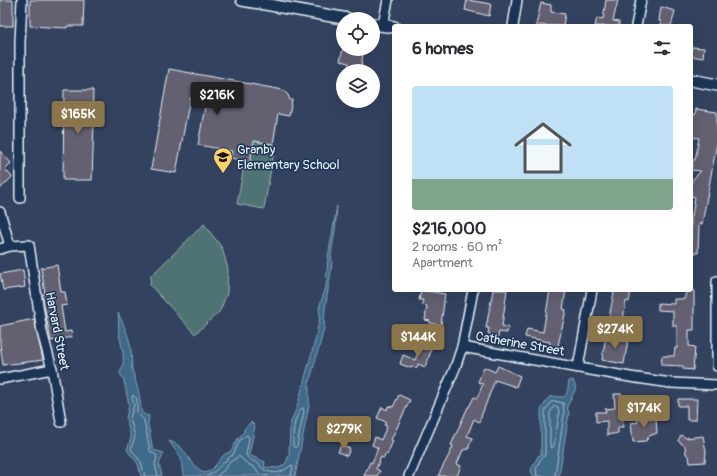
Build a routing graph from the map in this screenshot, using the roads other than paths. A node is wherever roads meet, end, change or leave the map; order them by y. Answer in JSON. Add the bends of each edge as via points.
{"nodes":[{"id":1,"x":22,"y":0,"type":"edge"},
{"id":2,"x":242,"y":0,"type":"edge"},
{"id":3,"x":388,"y":0,"type":"edge"},
{"id":4,"x":517,"y":0,"type":"edge"},
{"id":5,"x":640,"y":0,"type":"edge"},
{"id":6,"x":336,"y":17,"type":"edge"},
{"id":7,"x":513,"y":24,"type":"edge"},
{"id":8,"x":636,"y":24,"type":"edge"},
{"id":9,"x":384,"y":26,"type":"edge"},
{"id":10,"x":693,"y":80,"type":"edge"},
{"id":11,"x":717,"y":85,"type":"edge"},
{"id":12,"x":20,"y":198,"type":"dead end"},
{"id":13,"x":0,"y":212,"type":"edge"},
{"id":14,"x":10,"y":246,"type":"junction"},
{"id":15,"x":0,"y":249,"type":"edge"},
{"id":16,"x":717,"y":281,"type":"edge"},
{"id":17,"x":473,"y":292,"type":"edge"},
{"id":18,"x":592,"y":292,"type":"edge"},
{"id":19,"x":462,"y":347,"type":"junction"},
{"id":20,"x":717,"y":366,"type":"edge"},
{"id":21,"x":578,"y":367,"type":"junction"},
{"id":22,"x":52,"y":369,"type":"junction"},
{"id":23,"x":0,"y":379,"type":"edge"},
{"id":24,"x":717,"y":385,"type":"edge"},
{"id":25,"x":61,"y":422,"type":"dead end"},
{"id":26,"x":409,"y":476,"type":"edge"}],
"edges":[{"from":1,"to":12,"type":"street"},
{"from":2,"to":6,"type":"street"},
{"from":3,"to":9,"type":"street"},
{"from":4,"to":7,"type":"street"},
{"from":5,"to":8,"type":"street"},
{"from":10,"to":11,"type":"street"},
{"from":13,"to":14,"type":"street"},
{"from":14,"to":15,"type":"street"},
{"from":14,"to":22,"type":"street","name":"Harvard Street","via":[[29,245],[42,332]]},
{"from":16,"to":20,"type":"street"},
{"from":17,"to":19,"type":"street"},
{"from":18,"to":21,"type":"street"},
{"from":19,"to":21,"type":"street","name":"Catherine Street"},
{"from":19,"to":26,"type":"street"},
{"from":21,"to":24,"type":"street","name":"Catherine Street","via":[[671,383]]},
{"from":22,"to":23,"type":"street"},
{"from":22,"to":25,"type":"street","name":"Harvard Street"}]}
